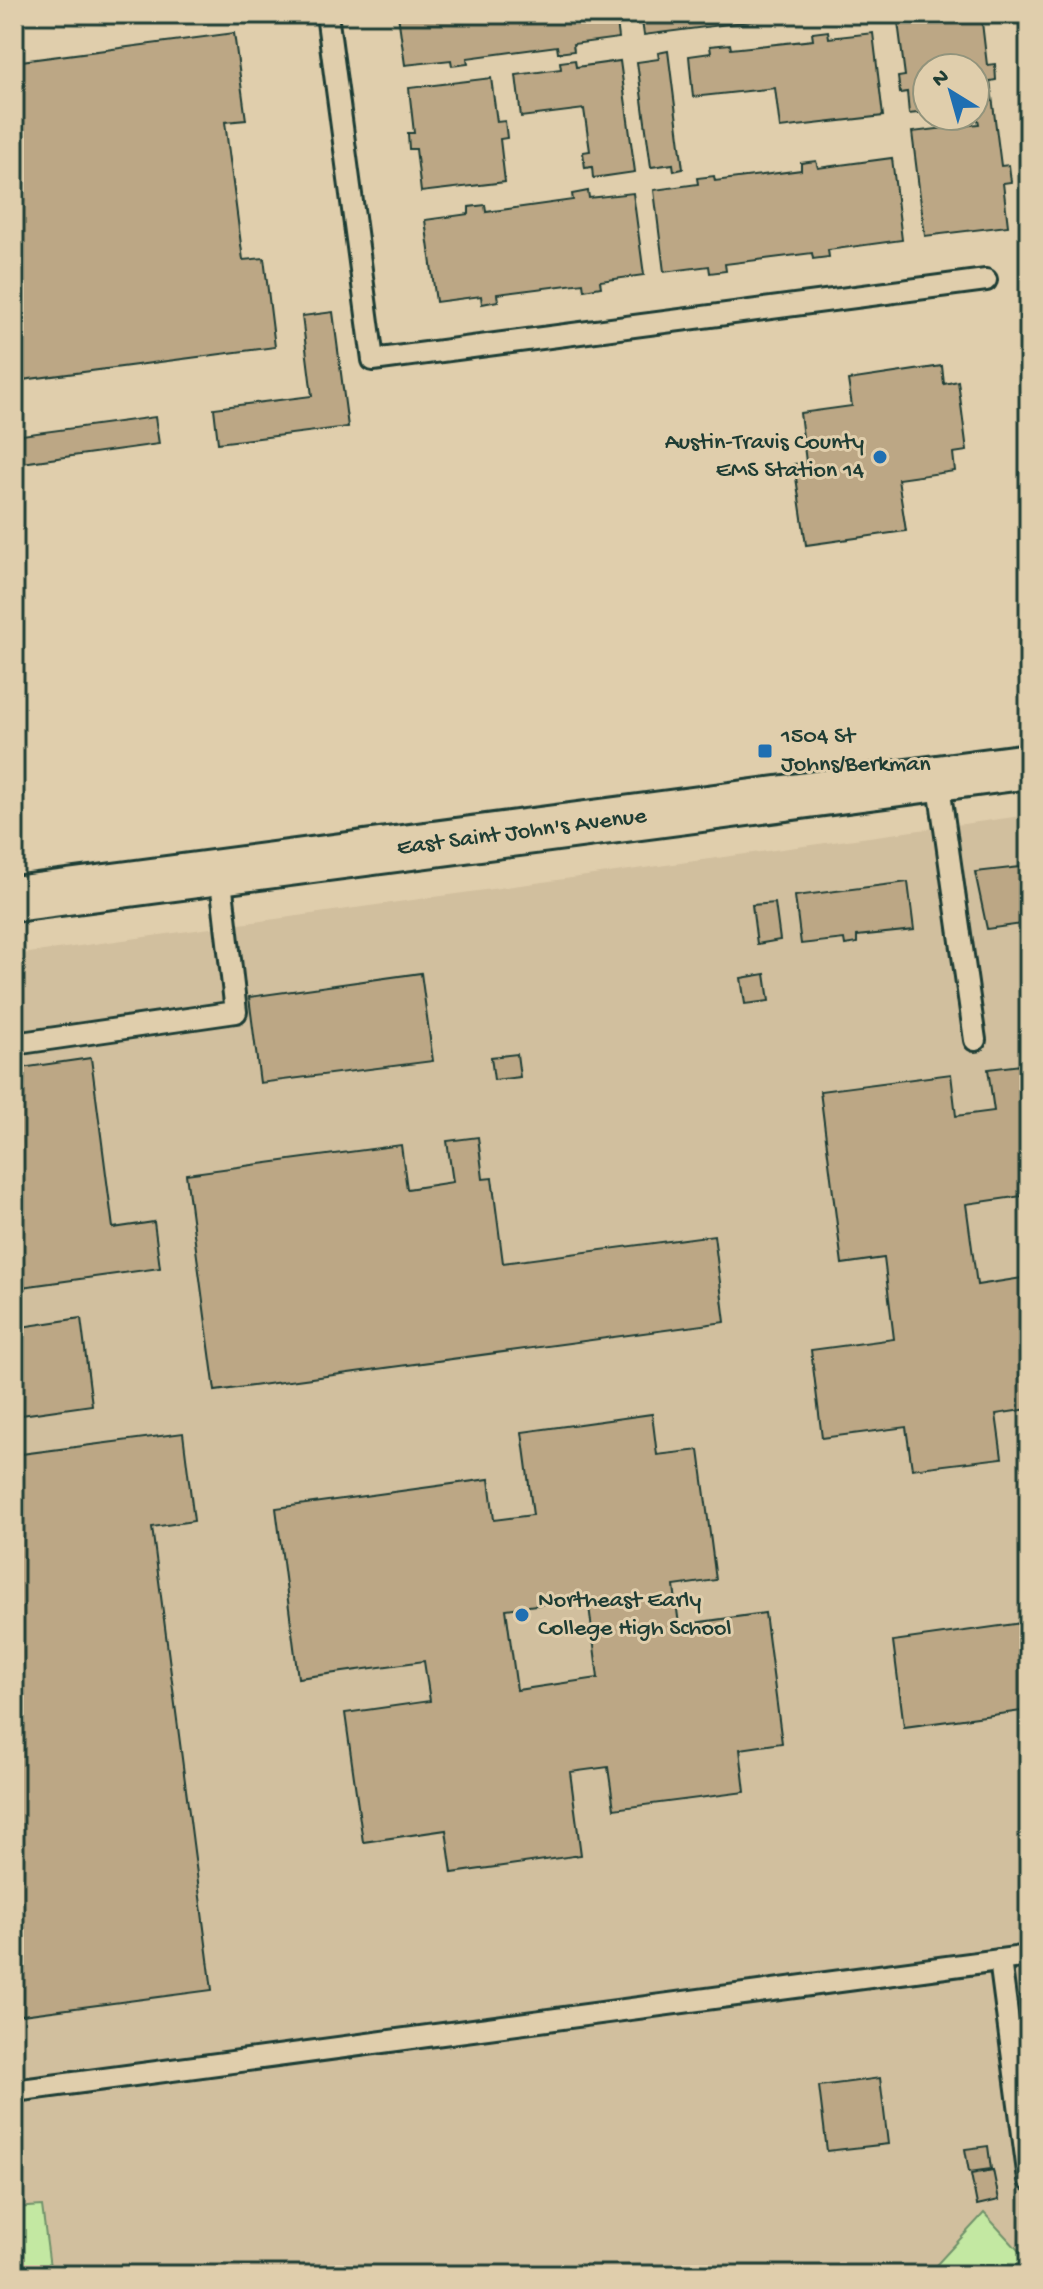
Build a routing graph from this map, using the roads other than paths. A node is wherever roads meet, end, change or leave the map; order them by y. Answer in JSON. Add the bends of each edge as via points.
{"nodes":[{"id":1,"x":327,"y":14,"type":"edge"},
{"id":2,"x":986,"y":280,"type":"dead end"},
{"id":3,"x":1029,"y":766,"type":"edge"},
{"id":4,"x":938,"y":779,"type":"junction"},
{"id":5,"x":220,"y":872,"type":"junction"},
{"id":6,"x":14,"y":899,"type":"edge"},
{"id":7,"x":975,"y":1040,"type":"dead end"},
{"id":8,"x":14,"y":1044,"type":"edge"},
{"id":9,"x":1029,"y":1956,"type":"edge"},
{"id":10,"x":1000,"y":1960,"type":"junction"},
{"id":11,"x":1023,"y":2089,"type":"edge"},
{"id":12,"x":14,"y":2091,"type":"edge"},
{"id":13,"x":1029,"y":2180,"type":"edge"}],
"edges":[{"from":1,"to":2,"type":"lane","via":[[373,360]]},
{"from":3,"to":4,"type":"street","name":"East Saint John's Avenue"},
{"from":4,"to":5,"type":"street","name":"East Saint John's Avenue"},
{"from":4,"to":7,"type":"lane"},
{"from":5,"to":6,"type":"street","name":"East Saint John's Avenue"},
{"from":5,"to":8,"type":"lane","via":[[236,1012]]},
{"from":9,"to":10,"type":"lane"},
{"from":10,"to":11,"type":"lane"},
{"from":10,"to":12,"type":"lane"},
{"from":11,"to":13,"type":"lane"}]}
